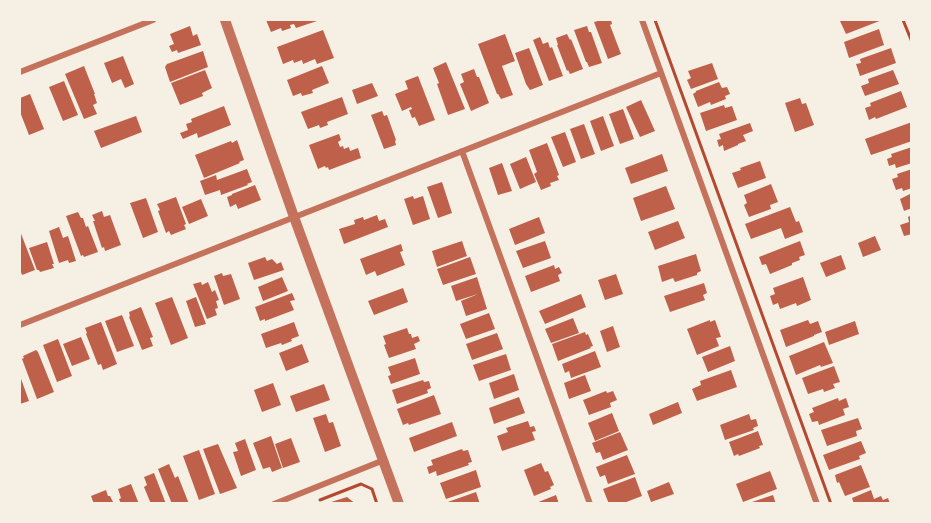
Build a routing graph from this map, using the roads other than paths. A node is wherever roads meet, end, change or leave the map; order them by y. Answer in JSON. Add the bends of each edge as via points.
{"nodes":[{"id":1,"x":153,"y":20,"type":"edge"},
{"id":2,"x":225,"y":20,"type":"edge"},
{"id":3,"x":642,"y":20,"type":"edge"},
{"id":4,"x":20,"y":72,"type":"edge"},
{"id":5,"x":661,"y":73,"type":"junction"},
{"id":6,"x":462,"y":151,"type":"junction"},
{"id":7,"x":294,"y":217,"type":"junction"},
{"id":8,"x":20,"y":325,"type":"edge"},
{"id":9,"x":384,"y":460,"type":"junction"},
{"id":10,"x":274,"y":504,"type":"edge"},
{"id":11,"x":399,"y":504,"type":"edge"},
{"id":12,"x":590,"y":504,"type":"edge"},
{"id":13,"x":817,"y":504,"type":"edge"}],
"edges":[{"from":1,"to":4,"type":"street"},
{"from":2,"to":7,"type":"street"},
{"from":3,"to":5,"type":"street"},
{"from":5,"to":6,"type":"street"},
{"from":5,"to":13,"type":"street"},
{"from":6,"to":7,"type":"street"},
{"from":6,"to":12,"type":"street"},
{"from":7,"to":8,"type":"street"},
{"from":7,"to":9,"type":"street"},
{"from":9,"to":10,"type":"street"},
{"from":9,"to":11,"type":"street"}]}
